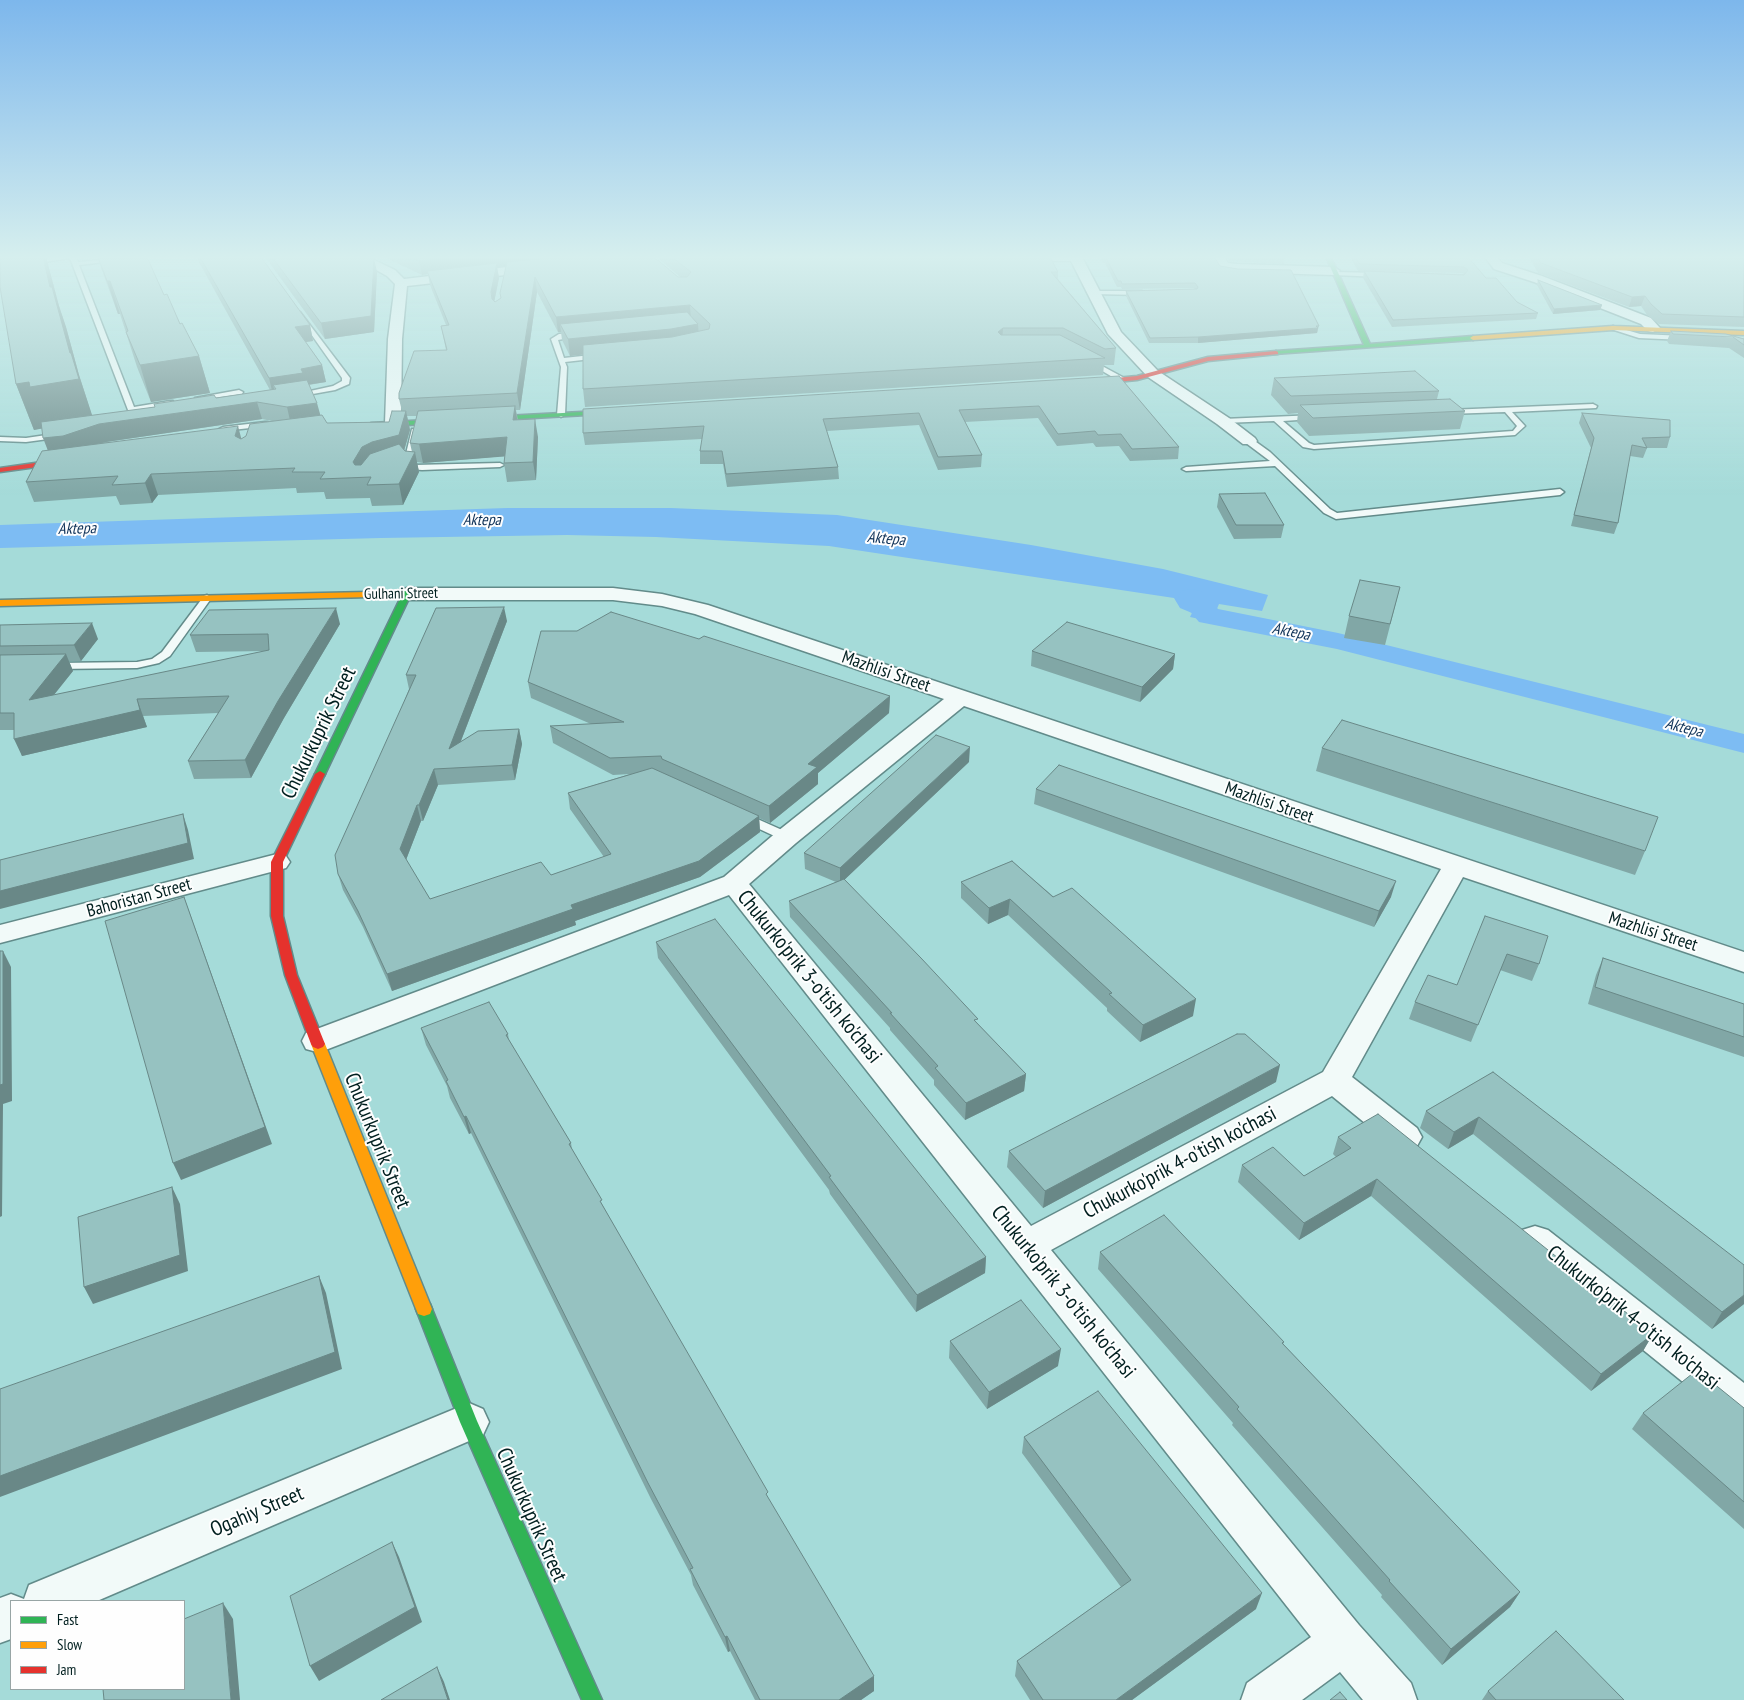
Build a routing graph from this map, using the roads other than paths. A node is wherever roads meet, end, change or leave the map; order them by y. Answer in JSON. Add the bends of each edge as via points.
{"nodes":[{"id":1,"x":104,"y":336,"type":"edge"},
{"id":2,"x":316,"y":336,"type":"edge"},
{"id":3,"x":395,"y":336,"type":"edge"},
{"id":4,"x":558,"y":336,"type":"edge"},
{"id":5,"x":1116,"y":336,"type":"edge"},
{"id":6,"x":1362,"y":336,"type":"edge"},
{"id":7,"x":1492,"y":336,"type":"edge"},
{"id":8,"x":1646,"y":336,"type":"edge"},
{"id":9,"x":1725,"y":336,"type":"edge"},
{"id":10,"x":1702,"y":339,"type":"edge"},
{"id":11,"x":1366,"y":345,"type":"junction"},
{"id":12,"x":1744,"y":346,"type":"edge"},
{"id":13,"x":606,"y":356,"type":"edge"},
{"id":14,"x":1082,"y":357,"type":"edge"},
{"id":15,"x":561,"y":360,"type":"junction"},
{"id":16,"x":1153,"y":374,"type":"junction"},
{"id":17,"x":1124,"y":380,"type":"junction"},
{"id":18,"x":1071,"y":384,"type":"edge"},
{"id":19,"x":239,"y":392,"type":"dead end"},
{"id":20,"x":287,"y":397,"type":"edge"},
{"id":21,"x":187,"y":400,"type":"edge"},
{"id":22,"x":178,"y":402,"type":"edge"},
{"id":23,"x":1593,"y":406,"type":"dead end"},
{"id":24,"x":133,"y":409,"type":"junction"},
{"id":25,"x":1506,"y":410,"type":"junction"},
{"id":26,"x":627,"y":411,"type":"edge"},
{"id":27,"x":1439,"y":412,"type":"edge"},
{"id":28,"x":562,"y":416,"type":"junction"},
{"id":29,"x":1324,"y":416,"type":"edge"},
{"id":30,"x":1275,"y":418,"type":"junction"},
{"id":31,"x":146,"y":420,"type":"edge"},
{"id":32,"x":1223,"y":420,"type":"junction"},
{"id":33,"x":136,"y":421,"type":"junction"},
{"id":34,"x":417,"y":422,"type":"junction"},
{"id":35,"x":127,"y":423,"type":"edge"},
{"id":36,"x":393,"y":423,"type":"junction"},
{"id":37,"x":355,"y":426,"type":"edge"},
{"id":38,"x":213,"y":430,"type":"edge"},
{"id":39,"x":270,"y":430,"type":"joint"},
{"id":40,"x":72,"y":432,"type":"edge"},
{"id":41,"x":0,"y":440,"type":"edge"},
{"id":42,"x":223,"y":440,"type":"edge"},
{"id":43,"x":1249,"y":441,"type":"joint"},
{"id":44,"x":79,"y":457,"type":"edge"},
{"id":45,"x":408,"y":458,"type":"junction"},
{"id":46,"x":399,"y":461,"type":"edge"},
{"id":47,"x":1277,"y":463,"type":"junction"},
{"id":48,"x":500,"y":465,"type":"dead end"},
{"id":49,"x":1186,"y":469,"type":"dead end"},
{"id":50,"x":0,"y":470,"type":"edge"},
{"id":51,"x":1560,"y":492,"type":"dead end"},
{"id":52,"x":407,"y":594,"type":"junction"},
{"id":53,"x":207,"y":598,"type":"junction"},
{"id":54,"x":0,"y":603,"type":"edge"},
{"id":55,"x":49,"y":666,"type":"edge"},
{"id":56,"x":962,"y":697,"type":"junction"},
{"id":57,"x":734,"y":813,"type":"edge"},
{"id":58,"x":787,"y":837,"type":"junction"},
{"id":59,"x":277,"y":862,"type":"junction"},
{"id":60,"x":1456,"y":866,"type":"junction"},
{"id":61,"x":734,"y":883,"type":"junction"},
{"id":62,"x":0,"y":934,"type":"edge"},
{"id":63,"x":1744,"y":962,"type":"edge"},
{"id":64,"x":317,"y":1041,"type":"junction"},
{"id":65,"x":1334,"y":1080,"type":"junction"},
{"id":66,"x":1427,"y":1154,"type":"edge"},
{"id":67,"x":1512,"y":1222,"type":"edge"},
{"id":68,"x":1027,"y":1246,"type":"junction"},
{"id":69,"x":1744,"y":1407,"type":"edge"},
{"id":70,"x":469,"y":1422,"type":"junction"},
{"id":71,"x":48,"y":1600,"type":"edge"},
{"id":72,"x":1343,"y":1641,"type":"junction"},
{"id":73,"x":592,"y":1700,"type":"edge"},
{"id":74,"x":1264,"y":1700,"type":"edge"},
{"id":75,"x":1394,"y":1700,"type":"edge"}],
"edges":[{"from":1,"to":24,"type":"lane"},
{"from":2,"to":20,"type":"lane","via":[[346,382],[335,388]]},
{"from":3,"to":36,"type":"street"},
{"from":4,"to":15,"type":"lane","via":[[554,339]]},
{"from":5,"to":16,"type":"street"},
{"from":6,"to":11,"type":"street"},
{"from":7,"to":11,"type":"street"},
{"from":8,"to":10,"type":"lane"},
{"from":9,"to":12,"type":"street"},
{"from":11,"to":16,"type":"street","via":[[1208,359]]},
{"from":13,"to":15,"type":"lane"},
{"from":14,"to":17,"type":"lane"},
{"from":15,"to":28,"type":"lane","via":[[564,368]]},
{"from":16,"to":17,"type":"street"},
{"from":16,"to":32,"type":"street"},
{"from":17,"to":18,"type":"street"},
{"from":19,"to":21,"type":"lane"},
{"from":22,"to":24,"type":"lane"},
{"from":23,"to":25,"type":"lane"},
{"from":24,"to":33,"type":"lane"},
{"from":25,"to":27,"type":"lane"},
{"from":25,"to":30,"type":"lane","via":[[1521,426],[1515,433],[1314,447],[1306,446]]},
{"from":26,"to":28,"type":"street"},
{"from":28,"to":34,"type":"street"},
{"from":29,"to":30,"type":"lane"},
{"from":30,"to":32,"type":"lane"},
{"from":31,"to":33,"type":"lane"},
{"from":32,"to":43,"type":"street"},
{"from":33,"to":35,"type":"lane"},
{"from":34,"to":36,"type":"street"},
{"from":34,"to":45,"type":"lane"},
{"from":36,"to":37,"type":"street"},
{"from":38,"to":39,"type":"lane","via":[[262,423]]},
{"from":39,"to":42,"type":"street"},
{"from":40,"to":41,"type":"lane","via":[[26,440]]},
{"from":43,"to":47,"type":"lane"},
{"from":44,"to":50,"type":"street"},
{"from":45,"to":46,"type":"lane"},
{"from":45,"to":48,"type":"lane","via":[[412,467],[422,468]]},
{"from":47,"to":49,"type":"lane"},
{"from":47,"to":51,"type":"lane","via":[[1336,516]]},
{"from":52,"to":53,"type":"street","name":"Gulhani Street"},
{"from":52,"to":56,"type":"street","name":"Gulhani Street","via":[[578,592],[662,600],[746,624]]},
{"from":52,"to":59,"type":"street","name":"Chukurkuprik Street"},
{"from":53,"to":54,"type":"street","name":"Gulhani Street"},
{"from":53,"to":55,"type":"lane","via":[[166,654],[156,661],[137,665]]},
{"from":56,"to":58,"type":"street","name":"Chukurko'prik 3-o'tish ko'chasi"},
{"from":56,"to":60,"type":"street","name":"Mazhlisi Street"},
{"from":57,"to":58,"type":"lane"},
{"from":58,"to":61,"type":"street","name":"Chukurko'prik 3-o'tish ko'chasi"},
{"from":59,"to":62,"type":"street","name":"Bahoristan Street"},
{"from":59,"to":64,"type":"street","name":"Chukurkuprik Street","via":[[277,916],[290,975]]},
{"from":60,"to":63,"type":"street","name":"Mazhlisi Street"},
{"from":60,"to":65,"type":"street"},
{"from":61,"to":64,"type":"street","name":"Chukurko'prik 3-o'tish ko'chasi"},
{"from":61,"to":68,"type":"street","name":"Chukurko'prik 3-o'tish ko'chasi"},
{"from":64,"to":70,"type":"street","name":"Chukurkuprik Street"},
{"from":65,"to":66,"type":"street"},
{"from":65,"to":68,"type":"street","name":"Chukurko'prik 4-o'tish ko'chasi"},
{"from":67,"to":69,"type":"street","name":"Chukurko'prik 4-o'tish ko'chasi"},
{"from":68,"to":72,"type":"street","name":"Chukurko'prik 3-o'tish ko'chasi"},
{"from":70,"to":71,"type":"street","name":"Ogahiy Street"},
{"from":70,"to":73,"type":"street","name":"Chukurkuprik Street"},
{"from":72,"to":74,"type":"street"},
{"from":72,"to":75,"type":"street","name":"Chukurko'prik 3-o'tish ko'chasi"}]}
